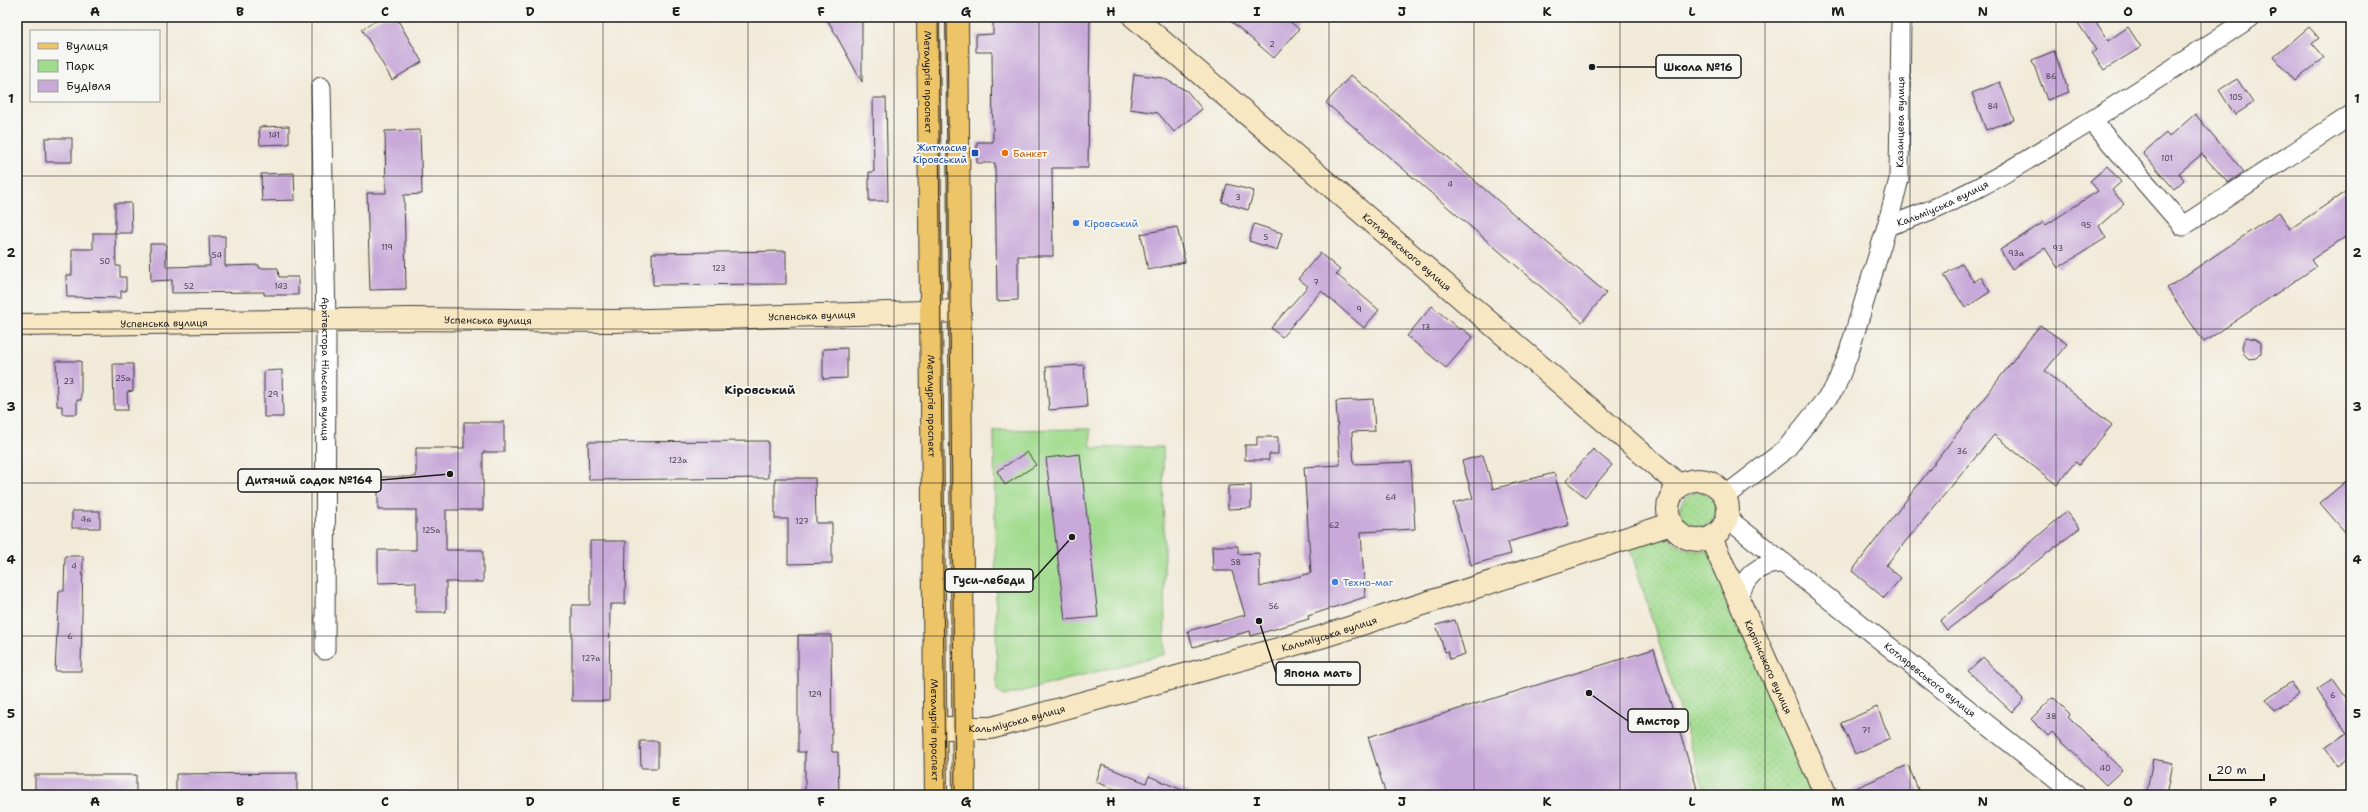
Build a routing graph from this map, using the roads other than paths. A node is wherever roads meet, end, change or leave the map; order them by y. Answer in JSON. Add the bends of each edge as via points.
{"nodes":[{"id":1,"x":928,"y":17,"type":"edge"},
{"id":2,"x":957,"y":17,"type":"edge"},
{"id":3,"x":1134,"y":17,"type":"edge"},
{"id":4,"x":1901,"y":17,"type":"edge"},
{"id":5,"x":2250,"y":17,"type":"edge"},
{"id":6,"x":321,"y":88,"type":"dead end"},
{"id":7,"x":2351,"y":115,"type":"edge"},
{"id":8,"x":2092,"y":121,"type":"junction"},
{"id":9,"x":1887,"y":226,"type":"junction"},
{"id":10,"x":960,"y":311,"type":"junction"},
{"id":11,"x":931,"y":312,"type":"junction"},
{"id":12,"x":326,"y":320,"type":"junction"},
{"id":13,"x":17,"y":325,"type":"edge"},
{"id":14,"x":1680,"y":486,"type":"junction"},
{"id":15,"x":1725,"y":496,"type":"junction"},
{"id":16,"x":1728,"y":519,"type":"junction"},
{"id":17,"x":1671,"y":524,"type":"junction"},
{"id":18,"x":1711,"y":538,"type":"junction"},
{"id":19,"x":1784,"y":563,"type":"junction"},
{"id":20,"x":1739,"y":601,"type":"junction"},
{"id":21,"x":325,"y":650,"type":"dead end"},
{"id":22,"x":935,"y":728,"type":"junction"},
{"id":23,"x":964,"y":728,"type":"junction"},
{"id":24,"x":936,"y":795,"type":"edge"},
{"id":25,"x":964,"y":795,"type":"edge"},
{"id":26,"x":1826,"y":795,"type":"edge"},
{"id":27,"x":2076,"y":795,"type":"edge"}],
"edges":[{"from":1,"to":11,"type":"main road","name":"Металургів проспект"},
{"from":2,"to":10,"type":"main road"},
{"from":3,"to":14,"type":"street","name":"Котляревського вулиця"},
{"from":4,"to":9,"type":"street","name":"Казанцева вулиця","via":[[1899,179]]},
{"from":5,"to":8,"type":"street","name":"Кальміуська вулиця"},
{"from":6,"to":12,"type":"street","name":"Архітектора Нільсена вулиця"},
{"from":7,"to":8,"type":"street","via":[[2183,226]]},
{"from":8,"to":9,"type":"street","name":"Кальміуська вулиця","via":[[2024,162],[1929,213]]},
{"from":9,"to":15,"type":"street","name":"Кальміуська вулиця","via":[[1848,355],[1835,388],[1786,450]]},
{"from":10,"to":11,"type":"street","name":"Успенська вулиця"},
{"from":10,"to":23,"type":"main road"},
{"from":11,"to":12,"type":"street","name":"Успенська вулиця","via":[[614,321]]},
{"from":11,"to":22,"type":"main road","name":"Металургів проспект"},
{"from":12,"to":13,"type":"street","name":"Успенська вулиця"},
{"from":12,"to":21,"type":"street","name":"Архітектора Нільсена вулиця"},
{"from":14,"to":15,"type":"street","via":[[1694,480],[1709,481]]},
{"from":14,"to":17,"type":"street","via":[[1669,503]]},
{"from":15,"to":16,"type":"street","via":[[1729,507]]},
{"from":16,"to":18,"type":"street","via":[[1721,530]]},
{"from":16,"to":19,"type":"street","name":"Котляревського вулиця"},
{"from":17,"to":18,"type":"street","via":[[1688,539]]},
{"from":17,"to":23,"type":"street","name":"Кальміуська вулиця","via":[[1321,637],[991,728]]},
{"from":18,"to":20,"type":"street","name":"Карпінського вулиця"},
{"from":19,"to":20,"type":"street","via":[[1767,564],[1753,572],[1742,585]]},
{"from":19,"to":27,"type":"street","name":"Котляревського вулиця"},
{"from":20,"to":26,"type":"street","name":"Карпінського вулиця"},
{"from":22,"to":23,"type":"street","name":"Кальміуська вулиця"},
{"from":22,"to":24,"type":"main road","name":"Металургів проспект"},
{"from":23,"to":25,"type":"main road"}]}
